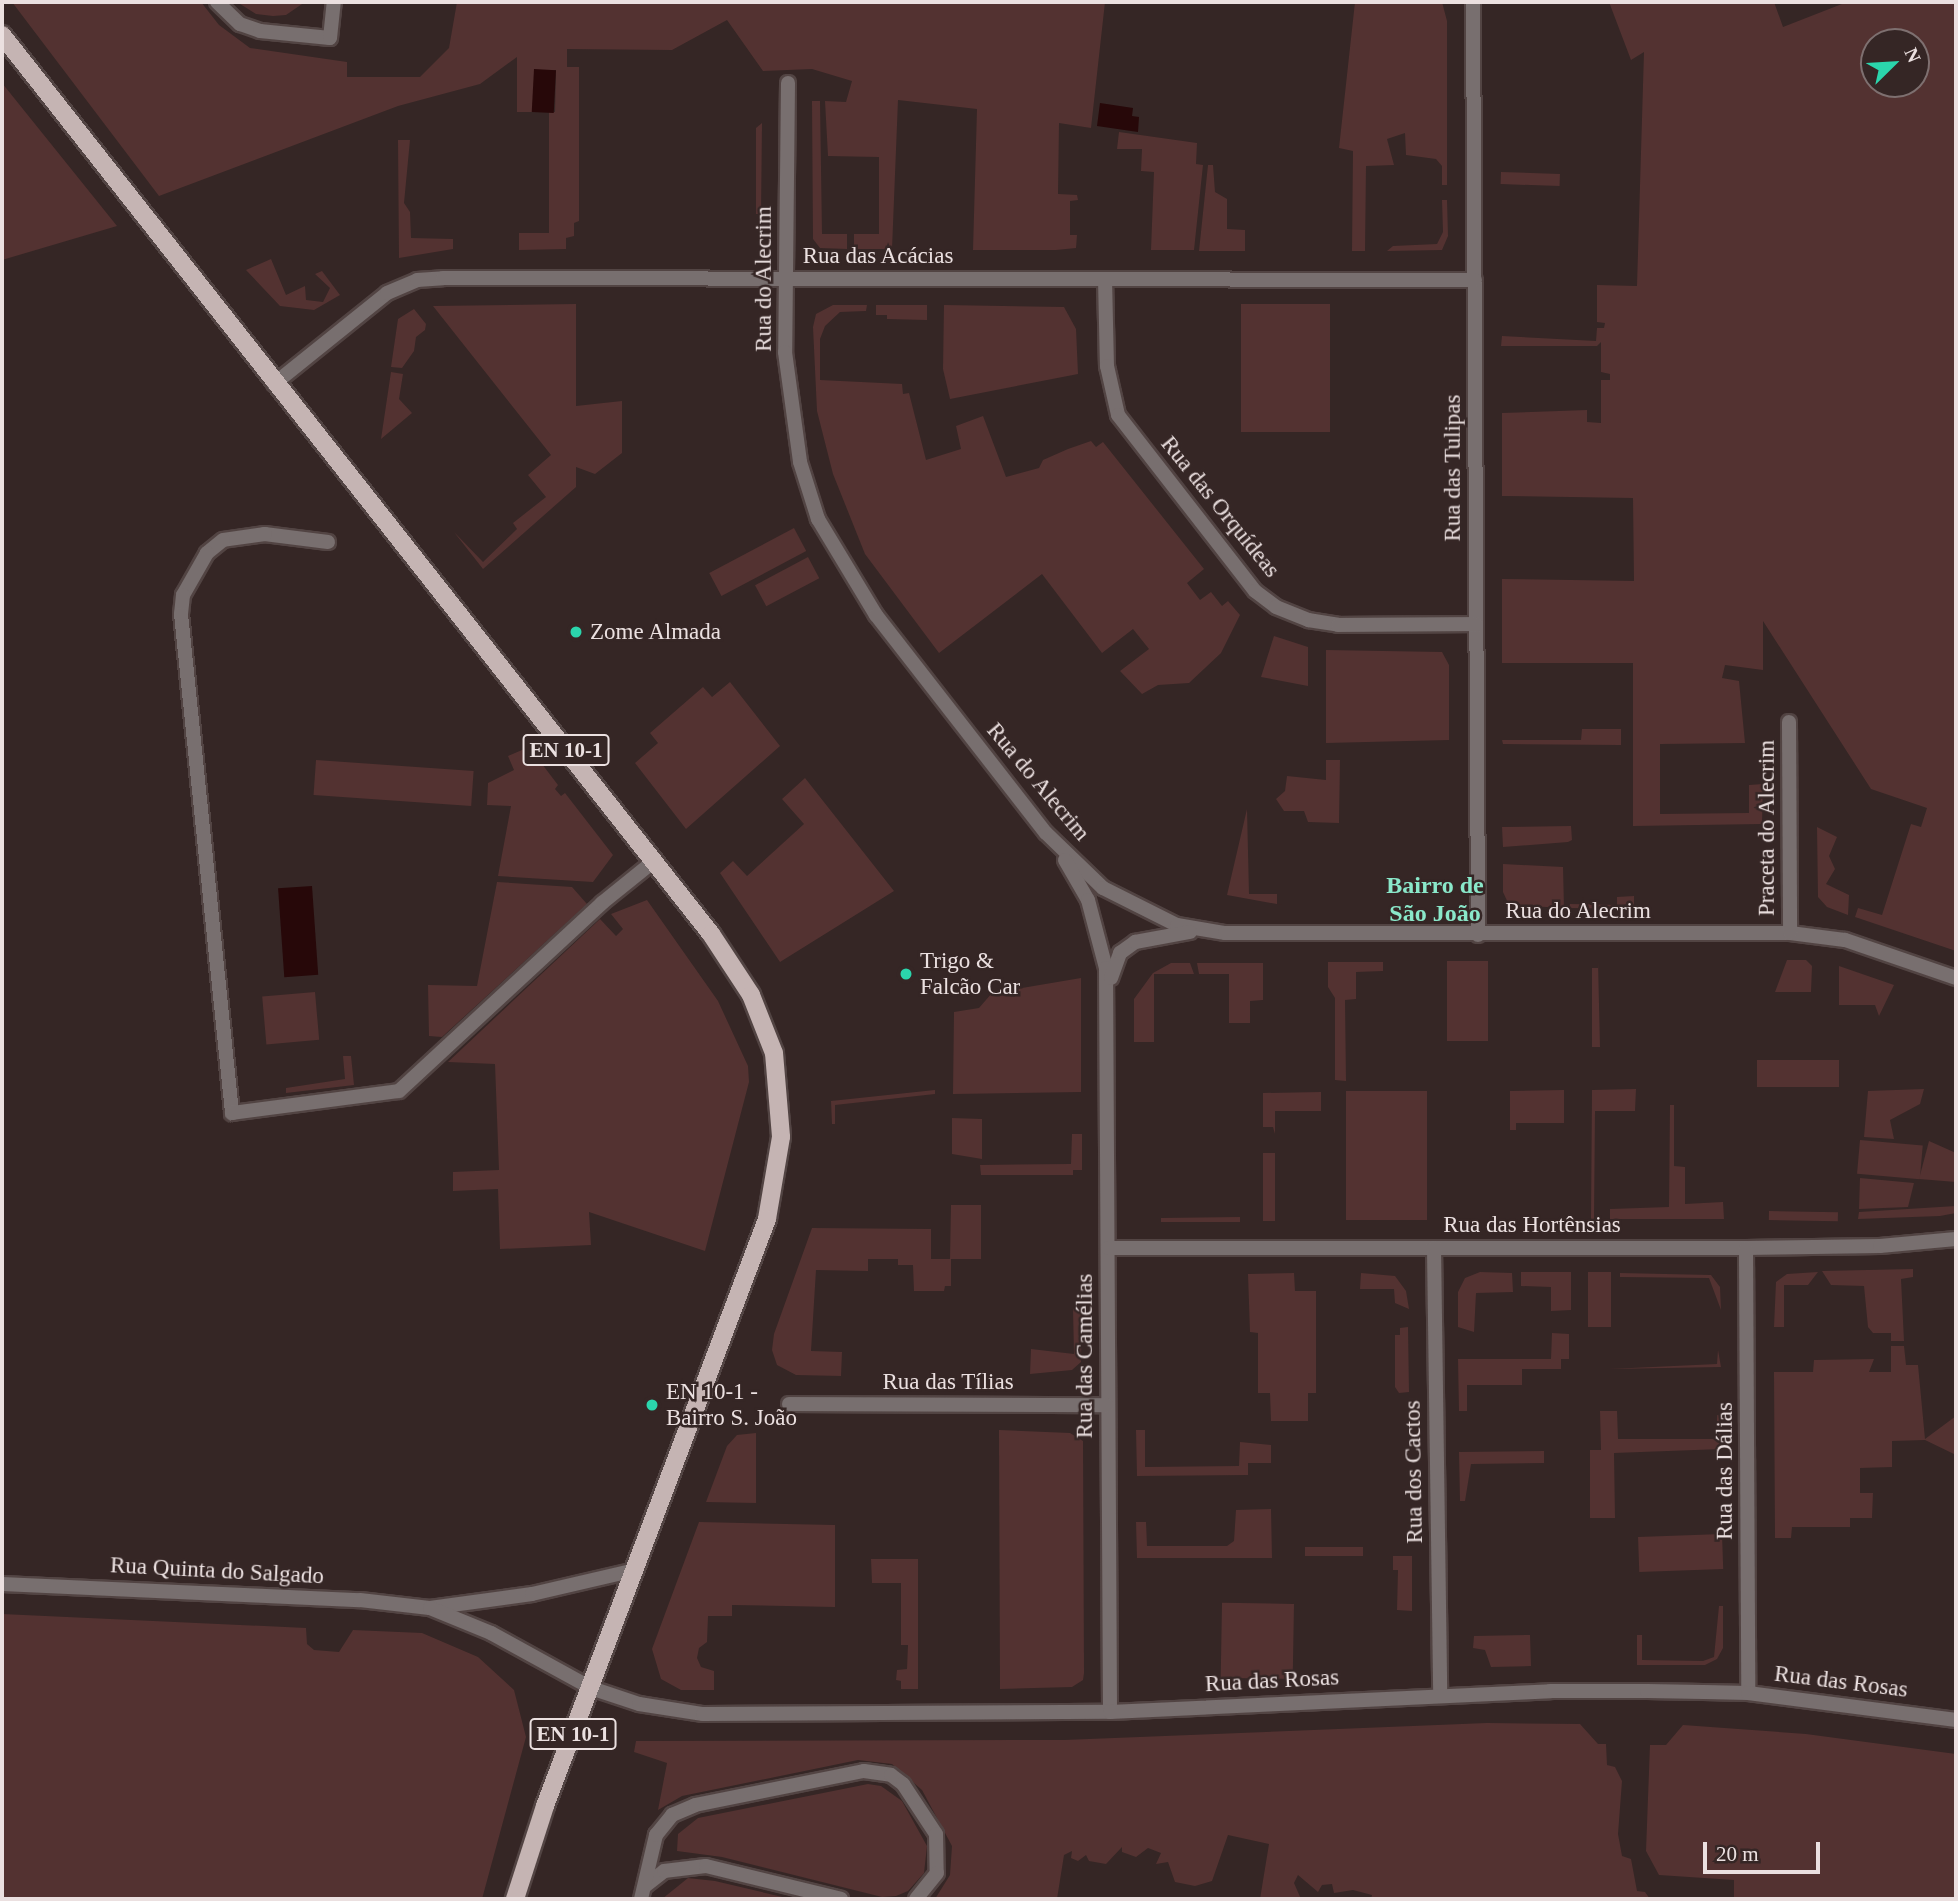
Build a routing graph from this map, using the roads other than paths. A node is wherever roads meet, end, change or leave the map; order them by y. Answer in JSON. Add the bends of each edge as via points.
{"nodes":[{"id":1,"x":217,"y":2,"type":"edge"},
{"id":2,"x":334,"y":2,"type":"edge"},
{"id":3,"x":1474,"y":2,"type":"edge"},
{"id":4,"x":2,"y":35,"type":"edge"},
{"id":5,"x":788,"y":83,"type":"dead end"},
{"id":6,"x":786,"y":278,"type":"junction"},
{"id":7,"x":1105,"y":279,"type":"junction"},
{"id":8,"x":1475,"y":280,"type":"junction"},
{"id":9,"x":274,"y":384,"type":"junction"},
{"id":10,"x":328,"y":542,"type":"dead end"},
{"id":11,"x":1476,"y":624,"type":"junction"},
{"id":12,"x":1789,"y":722,"type":"dead end"},
{"id":13,"x":1045,"y":833,"type":"junction"},
{"id":14,"x":654,"y":861,"type":"junction"},
{"id":15,"x":1225,"y":933,"type":"junction"},
{"id":16,"x":1790,"y":933,"type":"junction"},
{"id":17,"x":1478,"y":935,"type":"junction"},
{"id":18,"x":1956,"y":978,"type":"edge"},
{"id":19,"x":1108,"y":1000,"type":"junction"},
{"id":20,"x":1956,"y":1239,"type":"edge"},
{"id":21,"x":1108,"y":1248,"type":"junction"},
{"id":22,"x":1434,"y":1248,"type":"junction"},
{"id":23,"x":1746,"y":1248,"type":"junction"},
{"id":24,"x":789,"y":1404,"type":"dead end"},
{"id":25,"x":1107,"y":1405,"type":"junction"},
{"id":26,"x":635,"y":1570,"type":"junction"},
{"id":27,"x":2,"y":1584,"type":"edge"},
{"id":28,"x":430,"y":1608,"type":"junction"},
{"id":29,"x":591,"y":1688,"type":"junction"},
{"id":30,"x":1748,"y":1693,"type":"junction"},
{"id":31,"x":1440,"y":1696,"type":"junction"},
{"id":32,"x":1110,"y":1712,"type":"junction"},
{"id":33,"x":1956,"y":1720,"type":"edge"},
{"id":34,"x":642,"y":1893,"type":"edge"},
{"id":35,"x":515,"y":1899,"type":"edge"},
{"id":36,"x":841,"y":1899,"type":"edge"},
{"id":37,"x":916,"y":1899,"type":"edge"}],
"edges":[{"from":1,"to":2,"type":"street","via":[[240,24],[260,31],[330,38]]},
{"from":3,"to":8,"type":"street","name":"Rua das Tulipas"},
{"from":4,"to":9,"type":"main road","number":"EN 10-1"},
{"from":5,"to":6,"type":"street","name":"Rua do Alecrim"},
{"from":6,"to":7,"type":"street","name":"Rua das Acácias"},
{"from":6,"to":9,"type":"street","name":"Rua das Acácias","via":[[417,280],[387,293]]},
{"from":6,"to":13,"type":"street","name":"Rua do Alecrim","via":[[790,408],[818,519],[876,615]]},
{"from":7,"to":8,"type":"street","name":"Rua das Acácias"},
{"from":7,"to":11,"type":"street","name":"Rua das Orquídeas","via":[[1107,366],[1118,415],[1255,591],[1276,607],[1308,620],[1338,625]]},
{"from":8,"to":11,"type":"street","name":"Rua das Tulipas"},
{"from":9,"to":14,"type":"main road","number":"EN 10-1"},
{"from":10,"to":14,"type":"street","via":[[265,534],[223,540],[207,553],[183,595],[181,614],[232,1113],[399,1091]]},
{"from":11,"to":17,"type":"street","name":"Rua das Tulipas"},
{"from":12,"to":16,"type":"street","name":"Praceta do Alecrim"},
{"from":13,"to":15,"type":"street","name":"Rua do Alecrim","via":[[1103,888],[1129,904],[1177,925]]},
{"from":13,"to":19,"type":"street","name":"Rua das Camélias","via":[[1088,900],[1100,934]]},
{"from":14,"to":26,"type":"main road","number":"EN 10-1","via":[[733,966],[765,1026],[779,1080],[781,1137],[777,1177],[753,1261]]},
{"from":15,"to":17,"type":"street","name":"Rua do Alecrim"},
{"from":15,"to":19,"type":"street","name":"Rua das Camélias","via":[[1175,933],[1135,942],[1112,968]]},
{"from":16,"to":17,"type":"street","name":"Rua do Alecrim"},
{"from":16,"to":18,"type":"street","name":"Rua do Alecrim","via":[[1845,940]]},
{"from":19,"to":21,"type":"street","name":"Rua das Camélias"},
{"from":20,"to":23,"type":"street","name":"Rua das Hortênsias","via":[[1880,1246]]},
{"from":21,"to":22,"type":"street","name":"Rua das Hortênsias"},
{"from":21,"to":25,"type":"street","name":"Rua das Camélias"},
{"from":22,"to":23,"type":"street","name":"Rua das Hortênsias"},
{"from":22,"to":31,"type":"street","name":"Rua dos Cactos"},
{"from":23,"to":30,"type":"street","name":"Rua das Dálias"},
{"from":24,"to":25,"type":"street","name":"Rua das Tílias"},
{"from":25,"to":32,"type":"street","name":"Rua das Camélias"},
{"from":26,"to":28,"type":"street","name":"Rua Quinta do Salgado","via":[[532,1594]]},
{"from":26,"to":29,"type":"main road","number":"EN 10-1"},
{"from":27,"to":28,"type":"street","name":"Rua Quinta do Salgado","via":[[360,1600]]},
{"from":28,"to":29,"type":"street","name":"Rua Quinta do Salgado","via":[[491,1633]]},
{"from":29,"to":32,"type":"street","name":"Rua das Rosas","via":[[639,1704],[703,1714]]},
{"from":29,"to":35,"type":"main road","number":"EN 10-1"},
{"from":30,"to":31,"type":"street","name":"Rua das Rosas","via":[[1550,1691]]},
{"from":30,"to":33,"type":"street","name":"Rua das Rosas"},
{"from":31,"to":32,"type":"street","name":"Rua das Rosas"},
{"from":34,"to":36,"type":"street","via":[[664,1871],[706,1866]]},
{"from":34,"to":37,"type":"street","via":[[656,1835],[683,1809],[863,1771],[891,1775],[902,1784],[936,1834],[937,1873]]}]}
